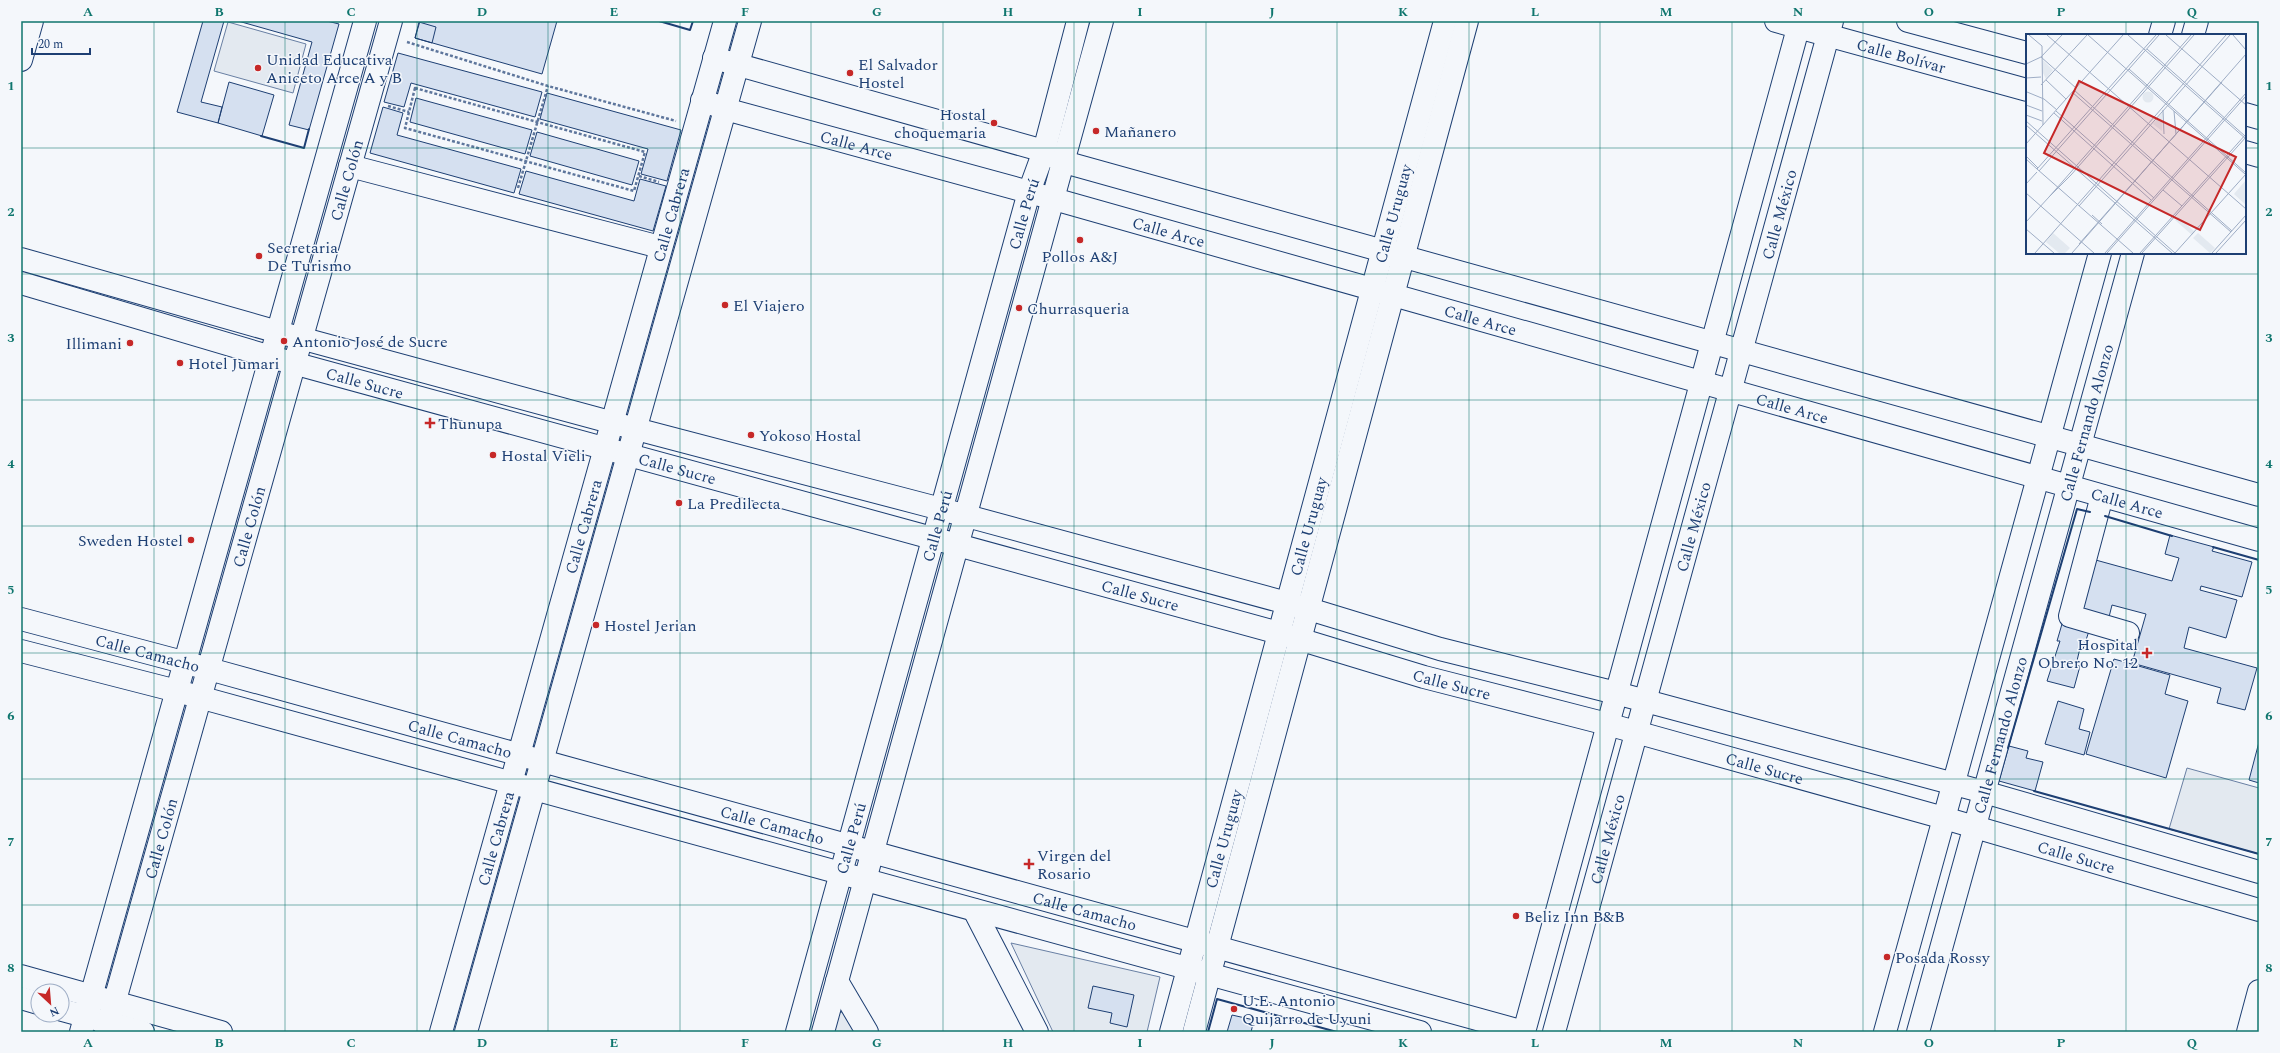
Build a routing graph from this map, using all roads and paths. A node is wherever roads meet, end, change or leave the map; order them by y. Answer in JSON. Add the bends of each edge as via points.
{"nodes":[{"id":1,"x":32,"y":21,"type":"edge"},
{"id":2,"x":365,"y":21,"type":"edge"},
{"id":3,"x":725,"y":21,"type":"edge"},
{"id":4,"x":750,"y":21,"type":"edge"},
{"id":5,"x":1078,"y":21,"type":"edge"},
{"id":6,"x":1102,"y":21,"type":"edge"},
{"id":7,"x":1445,"y":21,"type":"edge"},
{"id":8,"x":1467,"y":21,"type":"edge"},
{"id":9,"x":1776,"y":21,"type":"edge"},
{"id":10,"x":1908,"y":21,"type":"edge"},
{"id":11,"x":2164,"y":21,"type":"edge"},
{"id":12,"x":2197,"y":21,"type":"edge"},
{"id":13,"x":1799,"y":24,"type":"edge"},
{"id":14,"x":389,"y":27,"type":"edge"},
{"id":15,"x":1830,"y":28,"type":"edge"},
{"id":16,"x":2160,"y":34,"type":"edge"},
{"id":17,"x":2193,"y":34,"type":"edge"},
{"id":18,"x":2026,"y":53,"type":"edge"},
{"id":19,"x":714,"y":58,"type":"junction"},
{"id":20,"x":21,"y":60,"type":"edge"},
{"id":21,"x":738,"y":64,"type":"junction"},
{"id":22,"x":548,"y":86,"type":"junction"},
{"id":23,"x":2026,"y":90,"type":"edge"},
{"id":24,"x":702,"y":100,"type":"junction"},
{"id":25,"x":726,"y":109,"type":"junction"},
{"id":26,"x":2246,"y":114,"type":"edge"},
{"id":27,"x":2259,"y":118,"type":"edge"},
{"id":28,"x":537,"y":122,"type":"junction"},
{"id":29,"x":695,"y":126,"type":"junction"},
{"id":30,"x":1044,"y":151,"type":"junction"},
{"id":31,"x":2246,"y":152,"type":"edge"},
{"id":32,"x":2259,"y":156,"type":"edge"},
{"id":33,"x":526,"y":161,"type":"junction"},
{"id":34,"x":1064,"y":162,"type":"junction"},
{"id":35,"x":350,"y":166,"type":"junction"},
{"id":36,"x":1029,"y":192,"type":"junction"},
{"id":37,"x":1052,"y":198,"type":"junction"},
{"id":38,"x":512,"y":208,"type":"junction"},
{"id":39,"x":660,"y":247,"type":"junction"},
{"id":40,"x":1382,"y":251,"type":"junction"},
{"id":41,"x":2100,"y":254,"type":"edge"},
{"id":42,"x":2133,"y":254,"type":"edge"},
{"id":43,"x":1404,"y":257,"type":"junction"},
{"id":44,"x":21,"y":259,"type":"edge"},
{"id":45,"x":21,"y":283,"type":"edge"},
{"id":46,"x":1372,"y":289,"type":"junction"},
{"id":47,"x":1393,"y":295,"type":"junction"},
{"id":48,"x":278,"y":332,"type":"junction"},
{"id":49,"x":301,"y":339,"type":"junction"},
{"id":50,"x":1712,"y":343,"type":"junction"},
{"id":51,"x":1741,"y":351,"type":"junction"},
{"id":52,"x":271,"y":356,"type":"junction"},
{"id":53,"x":294,"y":363,"type":"junction"},
{"id":54,"x":1701,"y":382,"type":"junction"},
{"id":55,"x":1730,"y":390,"type":"junction"},
{"id":56,"x":612,"y":422,"type":"junction"},
{"id":57,"x":636,"y":429,"type":"junction"},
{"id":58,"x":2049,"y":436,"type":"junction"},
{"id":59,"x":2080,"y":445,"type":"junction"},
{"id":60,"x":605,"y":448,"type":"junction"},
{"id":61,"x":628,"y":455,"type":"junction"},
{"id":62,"x":2038,"y":477,"type":"junction"},
{"id":63,"x":2068,"y":486,"type":"junction"},
{"id":64,"x":2259,"y":494,"type":"edge"},
{"id":65,"x":2102,"y":496,"type":"junction"},
{"id":66,"x":941,"y":509,"type":"junction"},
{"id":67,"x":965,"y":515,"type":"junction"},
{"id":68,"x":934,"y":537,"type":"junction"},
{"id":69,"x":2259,"y":540,"type":"edge"},
{"id":70,"x":957,"y":543,"type":"junction"},
{"id":71,"x":1287,"y":603,"type":"junction"},
{"id":72,"x":1309,"y":609,"type":"junction"},
{"id":73,"x":21,"y":619,"type":"edge"},
{"id":74,"x":1279,"y":633,"type":"junction"},
{"id":75,"x":2128,"y":634,"type":"dead end"},
{"id":76,"x":1300,"y":639,"type":"junction"},
{"id":77,"x":21,"y":651,"type":"edge"},
{"id":78,"x":185,"y":662,"type":"junction"},
{"id":79,"x":209,"y":669,"type":"junction"},
{"id":80,"x":177,"y":691,"type":"junction"},
{"id":81,"x":1616,"y":692,"type":"junction"},
{"id":82,"x":200,"y":698,"type":"junction"},
{"id":83,"x":1645,"y":700,"type":"junction"},
{"id":84,"x":1608,"y":724,"type":"junction"},
{"id":85,"x":1636,"y":732,"type":"junction"},
{"id":86,"x":519,"y":754,"type":"junction"},
{"id":87,"x":542,"y":762,"type":"junction"},
{"id":88,"x":511,"y":783,"type":"junction"},
{"id":89,"x":1953,"y":784,"type":"junction"},
{"id":90,"x":534,"y":790,"type":"junction"},
{"id":91,"x":1984,"y":792,"type":"junction"},
{"id":92,"x":1944,"y":818,"type":"junction"},
{"id":93,"x":1975,"y":826,"type":"junction"},
{"id":94,"x":848,"y":845,"type":"junction"},
{"id":95,"x":872,"y":852,"type":"junction"},
{"id":96,"x":2259,"y":872,"type":"edge"},
{"id":97,"x":841,"y":873,"type":"junction"},
{"id":98,"x":864,"y":880,"type":"junction"},
{"id":99,"x":974,"y":910,"type":"junction"},
{"id":100,"x":2259,"y":910,"type":"edge"},
{"id":101,"x":1195,"y":941,"type":"junction"},
{"id":102,"x":1218,"y":947,"type":"junction"},
{"id":103,"x":1188,"y":968,"type":"junction"},
{"id":104,"x":1210,"y":974,"type":"junction"},
{"id":105,"x":21,"y":976,"type":"edge"},
{"id":106,"x":837,"y":981,"type":"junction"},
{"id":107,"x":2259,"y":991,"type":"edge"},
{"id":108,"x":70,"y":1012,"type":"edge"},
{"id":109,"x":86,"y":1015,"type":"edge"},
{"id":110,"x":110,"y":1019,"type":"edge"},
{"id":111,"x":143,"y":1032,"type":"edge"},
{"id":112,"x":221,"y":1032,"type":"edge"},
{"id":113,"x":441,"y":1032,"type":"edge"},
{"id":114,"x":466,"y":1032,"type":"edge"},
{"id":115,"x":797,"y":1032,"type":"edge"},
{"id":116,"x":823,"y":1032,"type":"edge"},
{"id":117,"x":867,"y":1032,"type":"edge"},
{"id":118,"x":1037,"y":1032,"type":"edge"},
{"id":119,"x":1171,"y":1032,"type":"edge"},
{"id":120,"x":1194,"y":1032,"type":"edge"},
{"id":121,"x":1420,"y":1032,"type":"edge"},
{"id":122,"x":1524,"y":1032,"type":"edge"},
{"id":123,"x":1554,"y":1032,"type":"edge"},
{"id":124,"x":1885,"y":1032,"type":"edge"},
{"id":125,"x":1918,"y":1032,"type":"edge"},
{"id":126,"x":2248,"y":1032,"type":"edge"}],
"edges":[{"from":1,"to":20,"type":"main road"},
{"from":2,"to":48,"type":"main road","name":"Calle Colón"},
{"from":3,"to":19,"type":"main road","name":"Calle Cabrera"},
{"from":4,"to":21,"type":"main road","name":"Calle Cabrera"},
{"from":5,"to":30,"type":"main road","name":"Calle Perú"},
{"from":6,"to":34,"type":"main road","name":"Calle Perú"},
{"from":7,"to":40,"type":"main road","name":"Calle Uruguay"},
{"from":8,"to":43,"type":"main road","name":"Calle Uruguay"},
{"from":9,"to":13,"type":"main road","name":"Calle Bolívar"},
{"from":10,"to":18,"type":"main road"},
{"from":11,"to":16,"type":"main road"},
{"from":12,"to":17,"type":"main road"},
{"from":13,"to":15,"type":"main road","name":"Calle Bolívar"},
{"from":13,"to":50,"type":"main road","name":"Calle México"},
{"from":14,"to":22,"type":"path","via":[[413,44]]},
{"from":14,"to":35,"type":"main road","name":"Calle Colón"},
{"from":15,"to":23,"type":"main road","name":"Calle Bolívar"},
{"from":15,"to":51,"type":"main road","name":"Calle México"},
{"from":19,"to":21,"type":"main road"},
{"from":19,"to":24,"type":"main road","name":"Calle Cabrera"},
{"from":21,"to":25,"type":"main road","name":"Calle Cabrera"},
{"from":21,"to":30,"type":"main road"},
{"from":22,"to":28,"type":"path"},
{"from":22,"to":29,"type":"path"},
{"from":24,"to":25,"type":"main road","name":"Calle Arce"},
{"from":24,"to":29,"type":"main road","name":"Calle Cabrera"},
{"from":25,"to":36,"type":"main road","name":"Calle Arce"},
{"from":25,"to":57,"type":"main road","name":"Calle Cabrera"},
{"from":26,"to":27,"type":"main road"},
{"from":28,"to":33,"type":"path"},
{"from":28,"to":33,"type":"path","via":[[645,152],[639,176],[634,191]]},
{"from":28,"to":33,"type":"path","via":[[415,88],[405,128]]},
{"from":29,"to":39,"type":"main road","name":"Calle Cabrera"},
{"from":30,"to":34,"type":"main road"},
{"from":30,"to":36,"type":"main road","name":"Calle Perú"},
{"from":31,"to":32,"type":"main road"},
{"from":33,"to":38,"type":"path"},
{"from":34,"to":37,"type":"main road","name":"Calle Perú"},
{"from":34,"to":40,"type":"main road"},
{"from":35,"to":38,"type":"main road"},
{"from":35,"to":49,"type":"main road","name":"Calle Colón"},
{"from":36,"to":37,"type":"main road","name":"Calle Arce"},
{"from":36,"to":66,"type":"main road","name":"Calle Perú"},
{"from":37,"to":46,"type":"main road","name":"Calle Arce"},
{"from":37,"to":67,"type":"main road","name":"Calle Perú"},
{"from":38,"to":39,"type":"main road"},
{"from":39,"to":56,"type":"main road","name":"Calle Cabrera"},
{"from":40,"to":43,"type":"main road"},
{"from":40,"to":46,"type":"main road","name":"Calle Uruguay"},
{"from":41,"to":58,"type":"main road","name":"Calle Fernando Alonzo"},
{"from":42,"to":59,"type":"main road","name":"Calle Fernando Alonzo"},
{"from":43,"to":47,"type":"main road","name":"Calle Uruguay"},
{"from":43,"to":50,"type":"main road"},
{"from":44,"to":48,"type":"main road","name":"Calle Sucre"},
{"from":45,"to":52,"type":"main road","name":"Calle Sucre"},
{"from":46,"to":47,"type":"main road","name":"Calle Arce"},
{"from":46,"to":71,"type":"main road","name":"Calle Uruguay"},
{"from":47,"to":54,"type":"main road","name":"Calle Arce"},
{"from":47,"to":72,"type":"main road","name":"Calle Uruguay"},
{"from":48,"to":49,"type":"main road","name":"Calle Sucre"},
{"from":48,"to":52,"type":"main road","name":"Calle Colón"},
{"from":49,"to":53,"type":"main road","name":"Calle Colón"},
{"from":49,"to":56,"type":"main road","name":"Calle Sucre"},
{"from":50,"to":51,"type":"main road"},
{"from":50,"to":54,"type":"main road","name":"Calle México"},
{"from":51,"to":55,"type":"main road","name":"Calle México"},
{"from":51,"to":58,"type":"main road"},
{"from":52,"to":53,"type":"main road","name":"Calle Sucre"},
{"from":52,"to":78,"type":"main road","name":"Calle Colón"},
{"from":53,"to":60,"type":"main road","name":"Calle Sucre"},
{"from":53,"to":79,"type":"main road","name":"Calle Colón"},
{"from":54,"to":55,"type":"main road","name":"Calle Arce"},
{"from":54,"to":81,"type":"main road","name":"Calle México"},
{"from":55,"to":62,"type":"main road","name":"Calle Arce"},
{"from":55,"to":83,"type":"main road","name":"Calle México"},
{"from":56,"to":57,"type":"main road","name":"Calle Sucre"},
{"from":56,"to":60,"type":"main road","name":"Calle Cabrera"},
{"from":57,"to":61,"type":"main road","name":"Calle Cabrera"},
{"from":57,"to":66,"type":"main road","name":"Calle Sucre"},
{"from":58,"to":59,"type":"main road"},
{"from":58,"to":62,"type":"main road","name":"Calle Fernando Alonzo"},
{"from":59,"to":63,"type":"main road","name":"Calle Fernando Alonzo"},
{"from":59,"to":64,"type":"main road"},
{"from":60,"to":61,"type":"main road","name":"Calle Sucre"},
{"from":60,"to":86,"type":"main road","name":"Calle Cabrera"},
{"from":61,"to":68,"type":"main road","name":"Calle Sucre"},
{"from":61,"to":87,"type":"main road","name":"Calle Cabrera"},
{"from":62,"to":63,"type":"main road","name":"Calle Arce"},
{"from":62,"to":89,"type":"main road","name":"Calle Fernando Alonzo"},
{"from":63,"to":65,"type":"main road","name":"Calle Arce"},
{"from":63,"to":91,"type":"main road","name":"Calle Fernando Alonzo"},
{"from":65,"to":69,"type":"main road","name":"Calle Arce"},
{"from":65,"to":75,"type":"main road","via":[[2070,616]]},
{"from":66,"to":67,"type":"main road","name":"Calle Sucre"},
{"from":66,"to":68,"type":"main road","name":"Calle Perú"},
{"from":67,"to":70,"type":"main road","name":"Calle Perú"},
{"from":67,"to":71,"type":"main road","name":"Calle Sucre"},
{"from":68,"to":70,"type":"main road","name":"Calle Sucre"},
{"from":68,"to":94,"type":"main road","name":"Calle Perú"},
{"from":70,"to":74,"type":"main road","name":"Calle Sucre"},
{"from":70,"to":95,"type":"main road","name":"Calle Perú"},
{"from":71,"to":72,"type":"main road","name":"Calle Sucre"},
{"from":71,"to":74,"type":"main road","name":"Calle Uruguay"},
{"from":72,"to":76,"type":"main road","name":"Calle Uruguay"},
{"from":72,"to":81,"type":"main road","name":"Calle Sucre","via":[[1440,649]]},
{"from":73,"to":78,"type":"main road","name":"Calle Camacho"},
{"from":74,"to":76,"type":"main road","name":"Calle Sucre"},
{"from":74,"to":101,"type":"main road","name":"Calle Uruguay"},
{"from":76,"to":84,"type":"main road","name":"Calle Sucre","via":[[1424,677]]},
{"from":76,"to":102,"type":"main road","name":"Calle Uruguay"},
{"from":77,"to":80,"type":"main road","name":"Calle Camacho"},
{"from":78,"to":79,"type":"main road","name":"Calle Camacho"},
{"from":78,"to":80,"type":"main road","name":"Calle Colón"},
{"from":79,"to":82,"type":"main road","name":"Calle Colón"},
{"from":79,"to":86,"type":"main road","name":"Calle Camacho"},
{"from":80,"to":82,"type":"main road","name":"Calle Camacho"},
{"from":80,"to":109,"type":"main road","name":"Calle Colón"},
{"from":81,"to":83,"type":"main road","name":"Calle Sucre"},
{"from":81,"to":84,"type":"main road","name":"Calle México"},
{"from":82,"to":88,"type":"main road","name":"Calle Camacho"},
{"from":82,"to":110,"type":"main road","name":"Calle Colón"},
{"from":83,"to":85,"type":"main road","name":"Calle México"},
{"from":83,"to":89,"type":"main road","name":"Calle Sucre"},
{"from":84,"to":85,"type":"main road","name":"Calle Sucre"},
{"from":84,"to":122,"type":"main road","name":"Calle México"},
{"from":85,"to":92,"type":"main road","name":"Calle Sucre"},
{"from":85,"to":123,"type":"main road","name":"Calle México"},
{"from":86,"to":87,"type":"main road","name":"Calle Camacho"},
{"from":86,"to":88,"type":"main road","name":"Calle Cabrera"},
{"from":87,"to":90,"type":"main road","name":"Calle Cabrera"},
{"from":87,"to":94,"type":"main road","name":"Calle Camacho"},
{"from":88,"to":90,"type":"main road","name":"Calle Camacho"},
{"from":88,"to":113,"type":"main road","name":"Calle Cabrera"},
{"from":89,"to":91,"type":"main road","name":"Calle Sucre"},
{"from":89,"to":92,"type":"main road","name":"Calle Fernando Alonzo"},
{"from":90,"to":97,"type":"main road","name":"Calle Camacho"},
{"from":90,"to":114,"type":"main road","name":"Calle Cabrera"},
{"from":91,"to":93,"type":"main road","name":"Calle Fernando Alonzo"},
{"from":91,"to":96,"type":"main road","name":"Calle Sucre"},
{"from":92,"to":93,"type":"main road","name":"Calle Sucre"},
{"from":92,"to":124,"type":"main road","name":"Calle Fernando Alonzo"},
{"from":93,"to":100,"type":"main road","name":"Calle Sucre"},
{"from":93,"to":125,"type":"main road","name":"Calle Fernando Alonzo"},
{"from":94,"to":95,"type":"main road","name":"Calle Camacho"},
{"from":94,"to":97,"type":"main road","name":"Calle Perú"},
{"from":95,"to":98,"type":"main road","name":"Calle Perú"},
{"from":95,"to":101,"type":"main road","name":"Calle Camacho"},
{"from":97,"to":98,"type":"main road","name":"Calle Camacho"},
{"from":97,"to":115,"type":"main road","name":"Calle Perú"},
{"from":98,"to":99,"type":"main road","name":"Calle Camacho"},
{"from":98,"to":106,"type":"main road","name":"Calle Perú"},
{"from":99,"to":103,"type":"main road","name":"Calle Camacho"},
{"from":99,"to":118,"type":"main road"},
{"from":101,"to":102,"type":"main road","name":"Calle Camacho"},
{"from":101,"to":103,"type":"main road","name":"Calle Uruguay"},
{"from":102,"to":104,"type":"main road","name":"Calle Uruguay"},
{"from":102,"to":122,"type":"main road","name":"Calle Camacho"},
{"from":103,"to":104,"type":"main road","name":"Calle Camacho"},
{"from":103,"to":119,"type":"main road","name":"Calle Uruguay"},
{"from":104,"to":120,"type":"main road","name":"Calle Uruguay"},
{"from":104,"to":121,"type":"main road","name":"Calle Camacho"},
{"from":105,"to":109,"type":"main road"},
{"from":106,"to":116,"type":"main road","name":"Calle Perú"},
{"from":106,"to":117,"type":"main road"},
{"from":107,"to":126,"type":"main road"},
{"from":108,"to":109,"type":"main road"},
{"from":109,"to":110,"type":"main road"},
{"from":110,"to":111,"type":"main road"},
{"from":110,"to":112,"type":"main road"}]}
